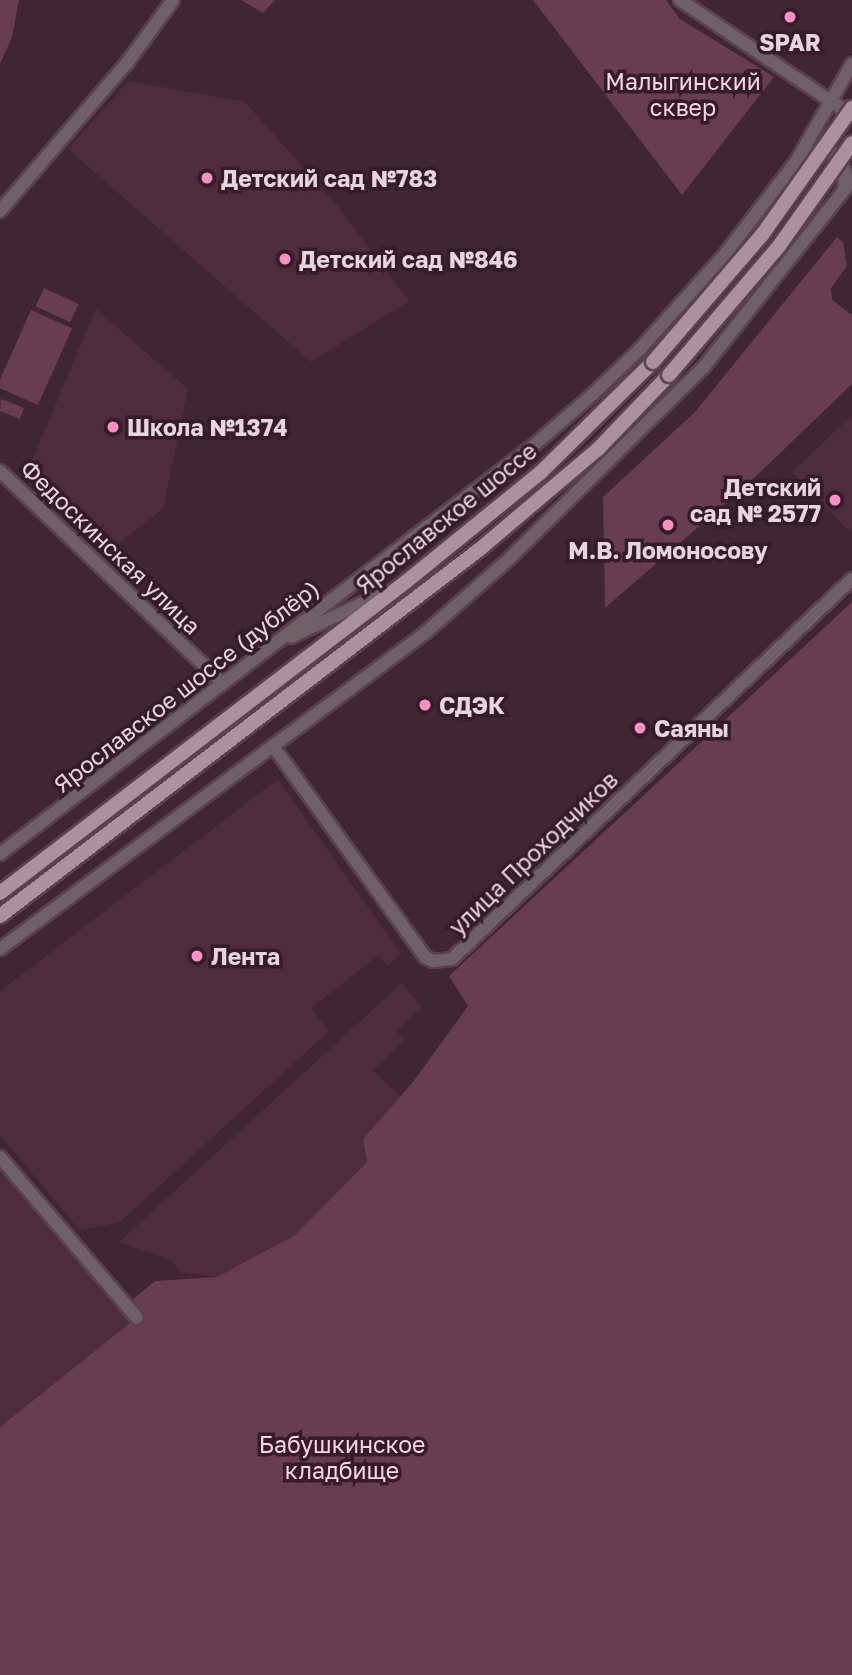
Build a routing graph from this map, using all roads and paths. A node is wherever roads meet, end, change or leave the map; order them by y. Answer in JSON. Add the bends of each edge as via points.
{"nodes":[{"id":1,"x":173,"y":0,"type":"edge"},
{"id":2,"x":680,"y":0,"type":"edge"},
{"id":3,"x":852,"y":64,"type":"edge"},
{"id":4,"x":832,"y":100,"type":"junction"},
{"id":5,"x":852,"y":108,"type":"edge"},
{"id":6,"x":852,"y":116,"type":"edge"},
{"id":7,"x":852,"y":143,"type":"edge"},
{"id":8,"x":797,"y":160,"type":"junction"},
{"id":9,"x":852,"y":180,"type":"edge"},
{"id":10,"x":843,"y":193,"type":"junction"},
{"id":11,"x":0,"y":211,"type":"edge"},
{"id":12,"x":0,"y":471,"type":"edge"},
{"id":13,"x":852,"y":579,"type":"edge"},
{"id":14,"x":407,"y":581,"type":"junction"},
{"id":15,"x":273,"y":645,"type":"junction"},
{"id":16,"x":223,"y":683,"type":"junction"},
{"id":17,"x":273,"y":746,"type":"junction"},
{"id":18,"x":0,"y":854,"type":"edge"},
{"id":19,"x":0,"y":893,"type":"edge"},
{"id":20,"x":0,"y":916,"type":"edge"},
{"id":21,"x":0,"y":948,"type":"edge"},
{"id":22,"x":0,"y":1157,"type":"edge"},
{"id":23,"x":137,"y":1318,"type":"dead end"}],
"edges":[{"from":1,"to":11,"type":"street","via":[[127,63]]},
{"from":2,"to":4,"type":"street"},
{"from":3,"to":4,"type":"street","name":"Ярославское шоссе (дублёр)"},
{"from":4,"to":6,"type":"street"},
{"from":4,"to":8,"type":"street","name":"Ярославское шоссе (дублёр)"},
{"from":5,"to":14,"type":"main road","name":"Ярославское шоссе","bridge":true,"via":[[762,235],[653,362],[569,447]]},
{"from":7,"to":20,"type":"main road","name":"Ярославское шоссе","bridge":true,"via":[[779,246],[669,375],[598,449],[480,549]]},
{"from":8,"to":10,"type":"street","via":[[815,152],[835,155],[845,172]]},
{"from":8,"to":15,"type":"street","name":"Ярославское шоссе (дублёр)","via":[[726,253],[592,395],[534,445]]},
{"from":9,"to":10,"type":"street"},
{"from":10,"to":17,"type":"street","via":[[703,368],[596,476],[425,633]]},
{"from":12,"to":16,"type":"street","name":"Федоскинская улица"},
{"from":13,"to":17,"type":"street","name":"улица Проходчиков","via":[[452,959],[425,957]]},
{"from":14,"to":15,"type":"street"},
{"from":14,"to":19,"type":"main road","name":"Ярославское шоссе"},
{"from":15,"to":16,"type":"street","name":"Ярославское шоссе (дублёр)"},
{"from":16,"to":18,"type":"street","name":"Ярославское шоссе (дублёр)"},
{"from":17,"to":21,"type":"street"},
{"from":22,"to":23,"type":"street"}]}
